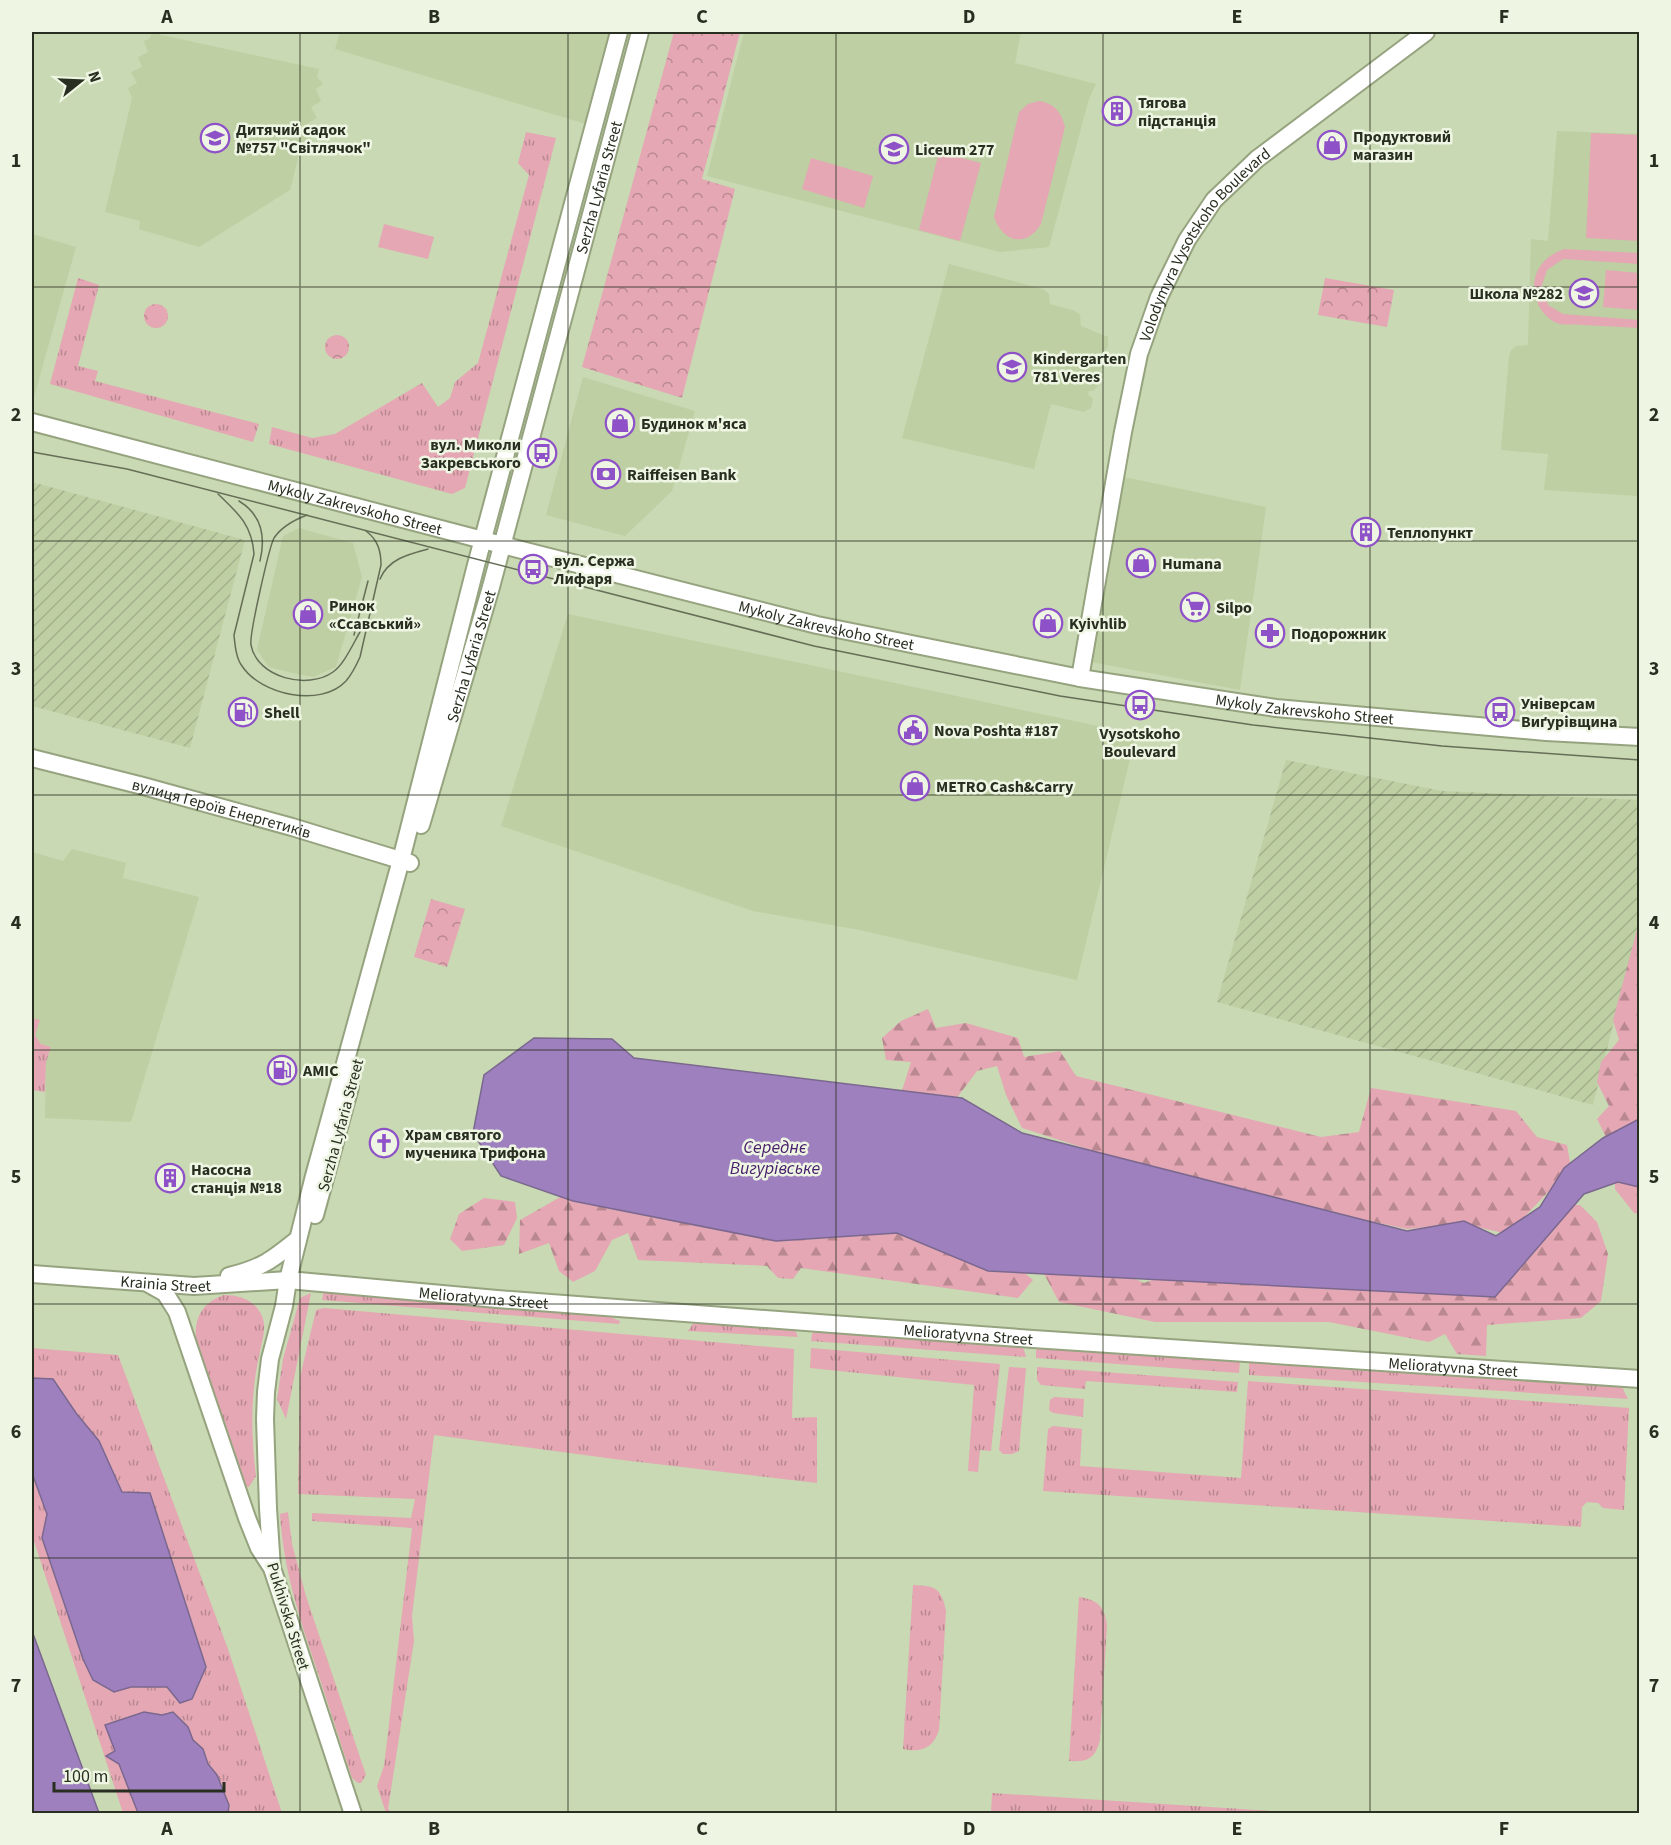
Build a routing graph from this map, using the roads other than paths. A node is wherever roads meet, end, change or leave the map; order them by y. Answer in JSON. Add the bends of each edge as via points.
{"nodes":[{"id":1,"x":619,"y":32,"type":"edge"},
{"id":2,"x":640,"y":32,"type":"edge"},
{"id":3,"x":1426,"y":32,"type":"edge"},
{"id":4,"x":32,"y":422,"type":"edge"},
{"id":5,"x":483,"y":539,"type":"junction"},
{"id":6,"x":502,"y":545,"type":"junction"},
{"id":7,"x":1080,"y":678,"type":"junction"},
{"id":8,"x":1640,"y":737,"type":"edge"},
{"id":9,"x":32,"y":758,"type":"edge"},
{"id":10,"x":406,"y":861,"type":"junction"},
{"id":11,"x":298,"y":1239,"type":"junction"},
{"id":12,"x":32,"y":1274,"type":"edge"},
{"id":13,"x":293,"y":1281,"type":"junction"},
{"id":14,"x":146,"y":1282,"type":"junction"},
{"id":15,"x":194,"y":1286,"type":"junction"},
{"id":16,"x":1640,"y":1380,"type":"edge"},
{"id":17,"x":272,"y":1568,"type":"junction"},
{"id":18,"x":353,"y":1814,"type":"edge"}],
"edges":[{"from":1,"to":5,"type":"street","name":"Serzha Lyfaria Street"},
{"from":2,"to":6,"type":"street","name":"Serzha Lyfaria Street"},
{"from":3,"to":7,"type":"street","name":"Volodymyra Vysotskoho Boulevard","via":[[1257,159],[1214,200],[1187,240],[1159,297],[1140,354]]},
{"from":4,"to":5,"type":"street","name":"Mykoly Zakrevskoho Street"},
{"from":5,"to":6,"type":"street","name":"Mykoly Zakrevskoho Street"},
{"from":5,"to":10,"type":"street","name":"Serzha Lyfaria Street"},
{"from":6,"to":7,"type":"street","name":"Mykoly Zakrevskoho Street","via":[[817,625]]},
{"from":6,"to":10,"type":"street","name":"Serzha Lyfaria Street"},
{"from":7,"to":8,"type":"street","name":"Mykoly Zakrevskoho Street","via":[[1276,708],[1512,730]]},
{"from":9,"to":10,"type":"street","name":"вулиця Героїв Енергетиків"},
{"from":10,"to":11,"type":"street","name":"Serzha Lyfaria Street"},
{"from":10,"to":13,"type":"street","name":"Serzha Lyfaria Street","via":[[308,1242]]},
{"from":11,"to":13,"type":"street","name":"Serzha Lyfaria Street"},
{"from":11,"to":15,"type":"street","via":[[254,1270]]},
{"from":12,"to":14,"type":"street","name":"Krainia Street"},
{"from":13,"to":15,"type":"street","name":"Krainia Street"},
{"from":13,"to":16,"type":"street","name":"Melioratyvna Street","via":[[1033,1339]]},
{"from":13,"to":17,"type":"street","name":"Pukhivska Street","via":[[270,1359],[265,1401]]},
{"from":14,"to":15,"type":"street","name":"Krainia Street"},
{"from":14,"to":17,"type":"street","via":[[165,1293],[177,1312],[247,1518]]},
{"from":17,"to":18,"type":"street","name":"Pukhivska Street"}]}
